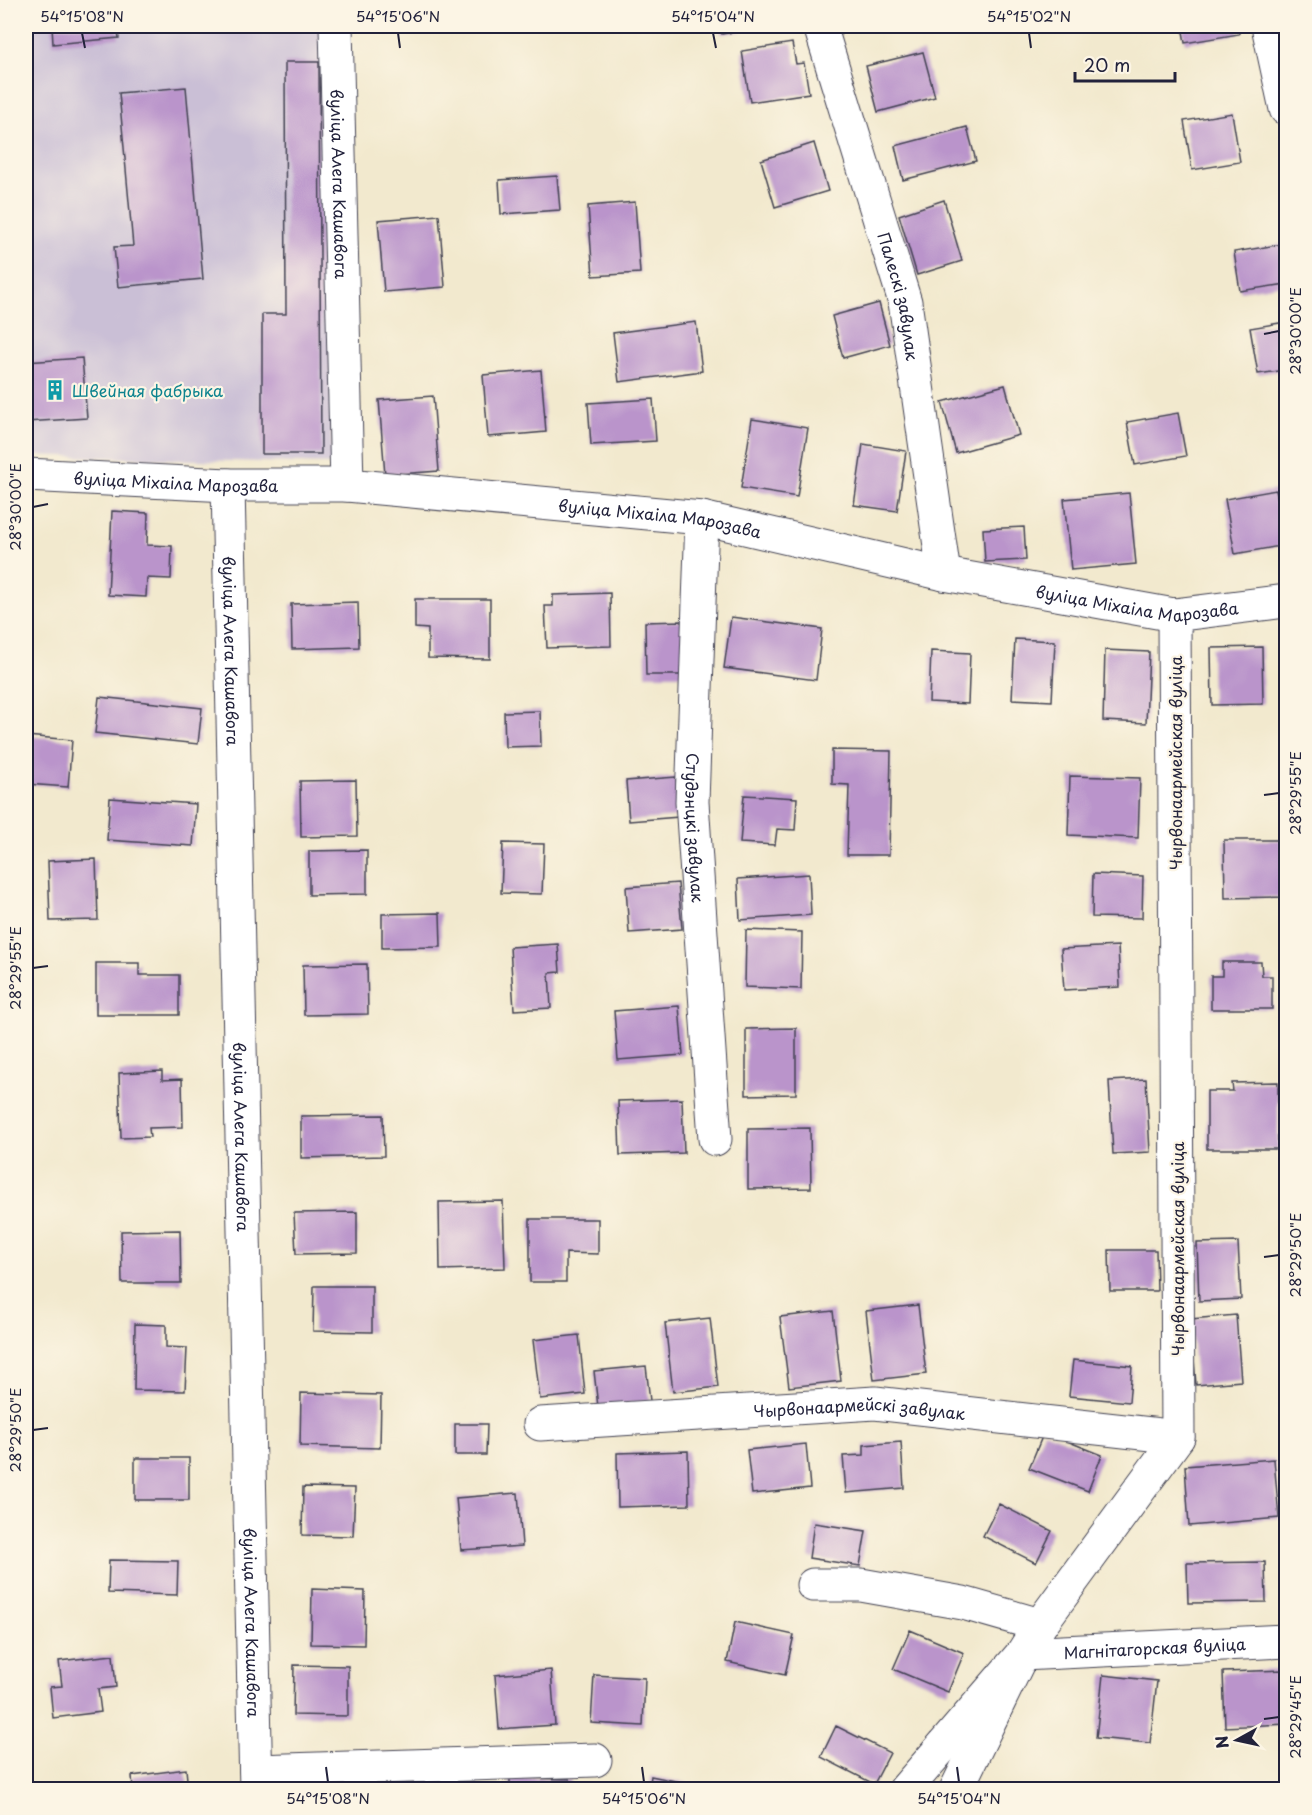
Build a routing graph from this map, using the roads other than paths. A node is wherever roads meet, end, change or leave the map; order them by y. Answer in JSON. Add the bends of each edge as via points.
{"nodes":[{"id":1,"x":336,"y":26,"type":"edge"},
{"id":2,"x":820,"y":26,"type":"edge"},
{"id":3,"x":1268,"y":26,"type":"edge"},
{"id":4,"x":1287,"y":109,"type":"edge"},
{"id":5,"x":26,"y":476,"type":"edge"},
{"id":6,"x":228,"y":485,"type":"junction"},
{"id":7,"x":347,"y":485,"type":"junction"},
{"id":8,"x":702,"y":518,"type":"junction"},
{"id":9,"x":944,"y":574,"type":"junction"},
{"id":10,"x":1287,"y":601,"type":"edge"},
{"id":11,"x":1174,"y":615,"type":"junction"},
{"id":12,"x":715,"y":1139,"type":"dead end"},
{"id":13,"x":540,"y":1424,"type":"dead end"},
{"id":14,"x":1178,"y":1437,"type":"junction"},
{"id":15,"x":813,"y":1585,"type":"dead end"},
{"id":16,"x":1040,"y":1625,"type":"junction"},
{"id":17,"x":1287,"y":1641,"type":"edge"},
{"id":18,"x":1022,"y":1654,"type":"junction"},
{"id":19,"x":595,"y":1760,"type":"dead end"},
{"id":20,"x":256,"y":1780,"type":"edge"},
{"id":21,"x":905,"y":1790,"type":"edge"},
{"id":22,"x":956,"y":1790,"type":"edge"}],
"edges":[{"from":1,"to":7,"type":"street","name":"вуліца Алега Кашавога"},
{"from":2,"to":9,"type":"street","name":"Палескі завулак","via":[[905,302]]},
{"from":3,"to":4,"type":"street"},
{"from":5,"to":6,"type":"street","name":"вуліца Міхаіла Марозава"},
{"from":6,"to":7,"type":"street","name":"вуліца Міхаіла Марозава"},
{"from":6,"to":20,"type":"street","name":"вуліца Алега Кашавога"},
{"from":7,"to":8,"type":"street","name":"вуліца Міхаіла Марозава"},
{"from":8,"to":9,"type":"street","name":"вуліца Міхаіла Марозава"},
{"from":8,"to":12,"type":"street","name":"Студэнцкі завулак","via":[[692,802]]},
{"from":9,"to":11,"type":"street","name":"вуліца Міхаіла Марозава"},
{"from":10,"to":11,"type":"street","name":"вуліца Міхаіла Марозава"},
{"from":11,"to":14,"type":"street","name":"Чырвонаармейская вуліца"},
{"from":13,"to":14,"type":"street","name":"Чырвонаармейскі завулак","via":[[875,1403]]},
{"from":14,"to":16,"type":"street"},
{"from":15,"to":16,"type":"street","via":[[861,1585],[963,1603]]},
{"from":16,"to":18,"type":"street"},
{"from":17,"to":18,"type":"street","name":"Магнітагорская вуліца"},
{"from":18,"to":21,"type":"street"},
{"from":18,"to":22,"type":"street"},
{"from":19,"to":20,"type":"street"}]}
